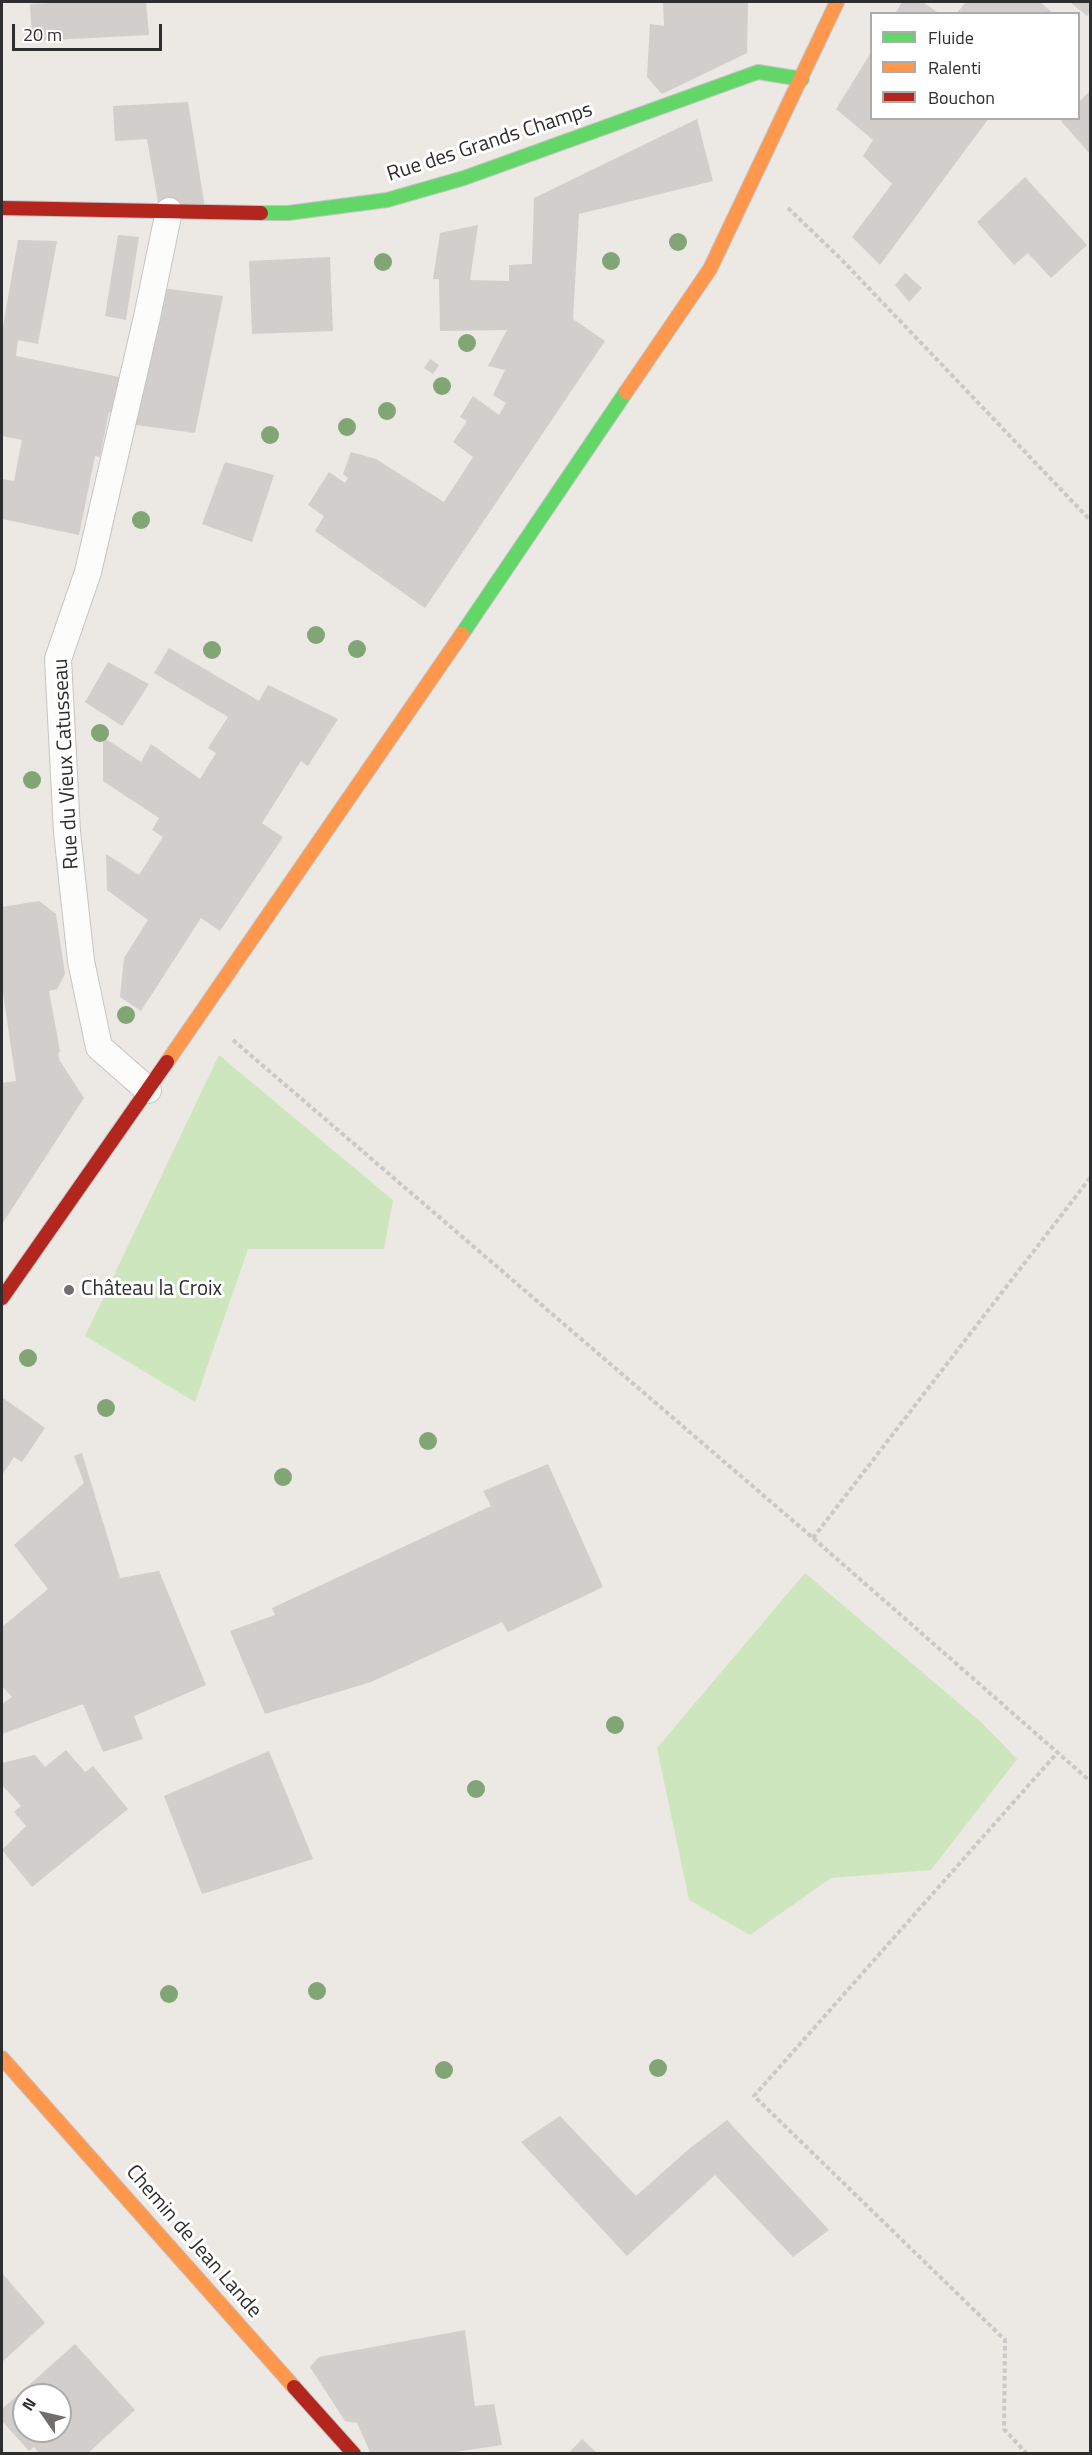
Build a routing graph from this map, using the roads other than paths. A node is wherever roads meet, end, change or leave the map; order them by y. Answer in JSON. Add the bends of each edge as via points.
{"nodes":[{"id":1,"x":837,"y":2,"type":"edge"},
{"id":2,"x":802,"y":80,"type":"junction"},
{"id":3,"x":2,"y":208,"type":"edge"},
{"id":4,"x":169,"y":211,"type":"junction"},
{"id":5,"x":148,"y":1090,"type":"junction"},
{"id":6,"x":2,"y":1298,"type":"edge"},
{"id":7,"x":2,"y":2058,"type":"edge"},
{"id":8,"x":354,"y":2454,"type":"edge"}],
"edges":[{"from":1,"to":2,"type":"main road"},
{"from":2,"to":4,"type":"main road","name":"Rue des Grands Champs","via":[[758,72],[464,178],[387,200],[288,213]]},
{"from":2,"to":5,"type":"main road","via":[[710,268]]},
{"from":3,"to":4,"type":"main road","name":"Rue des Grands Champs"},
{"from":4,"to":5,"type":"lane","name":"Rue du Vieux Catusseau","via":[[88,572],[58,659],[68,832],[81,961],[99,1047]]},
{"from":5,"to":6,"type":"main road"},
{"from":7,"to":8,"type":"main road","name":"Chemin de Jean Lande"}]}
